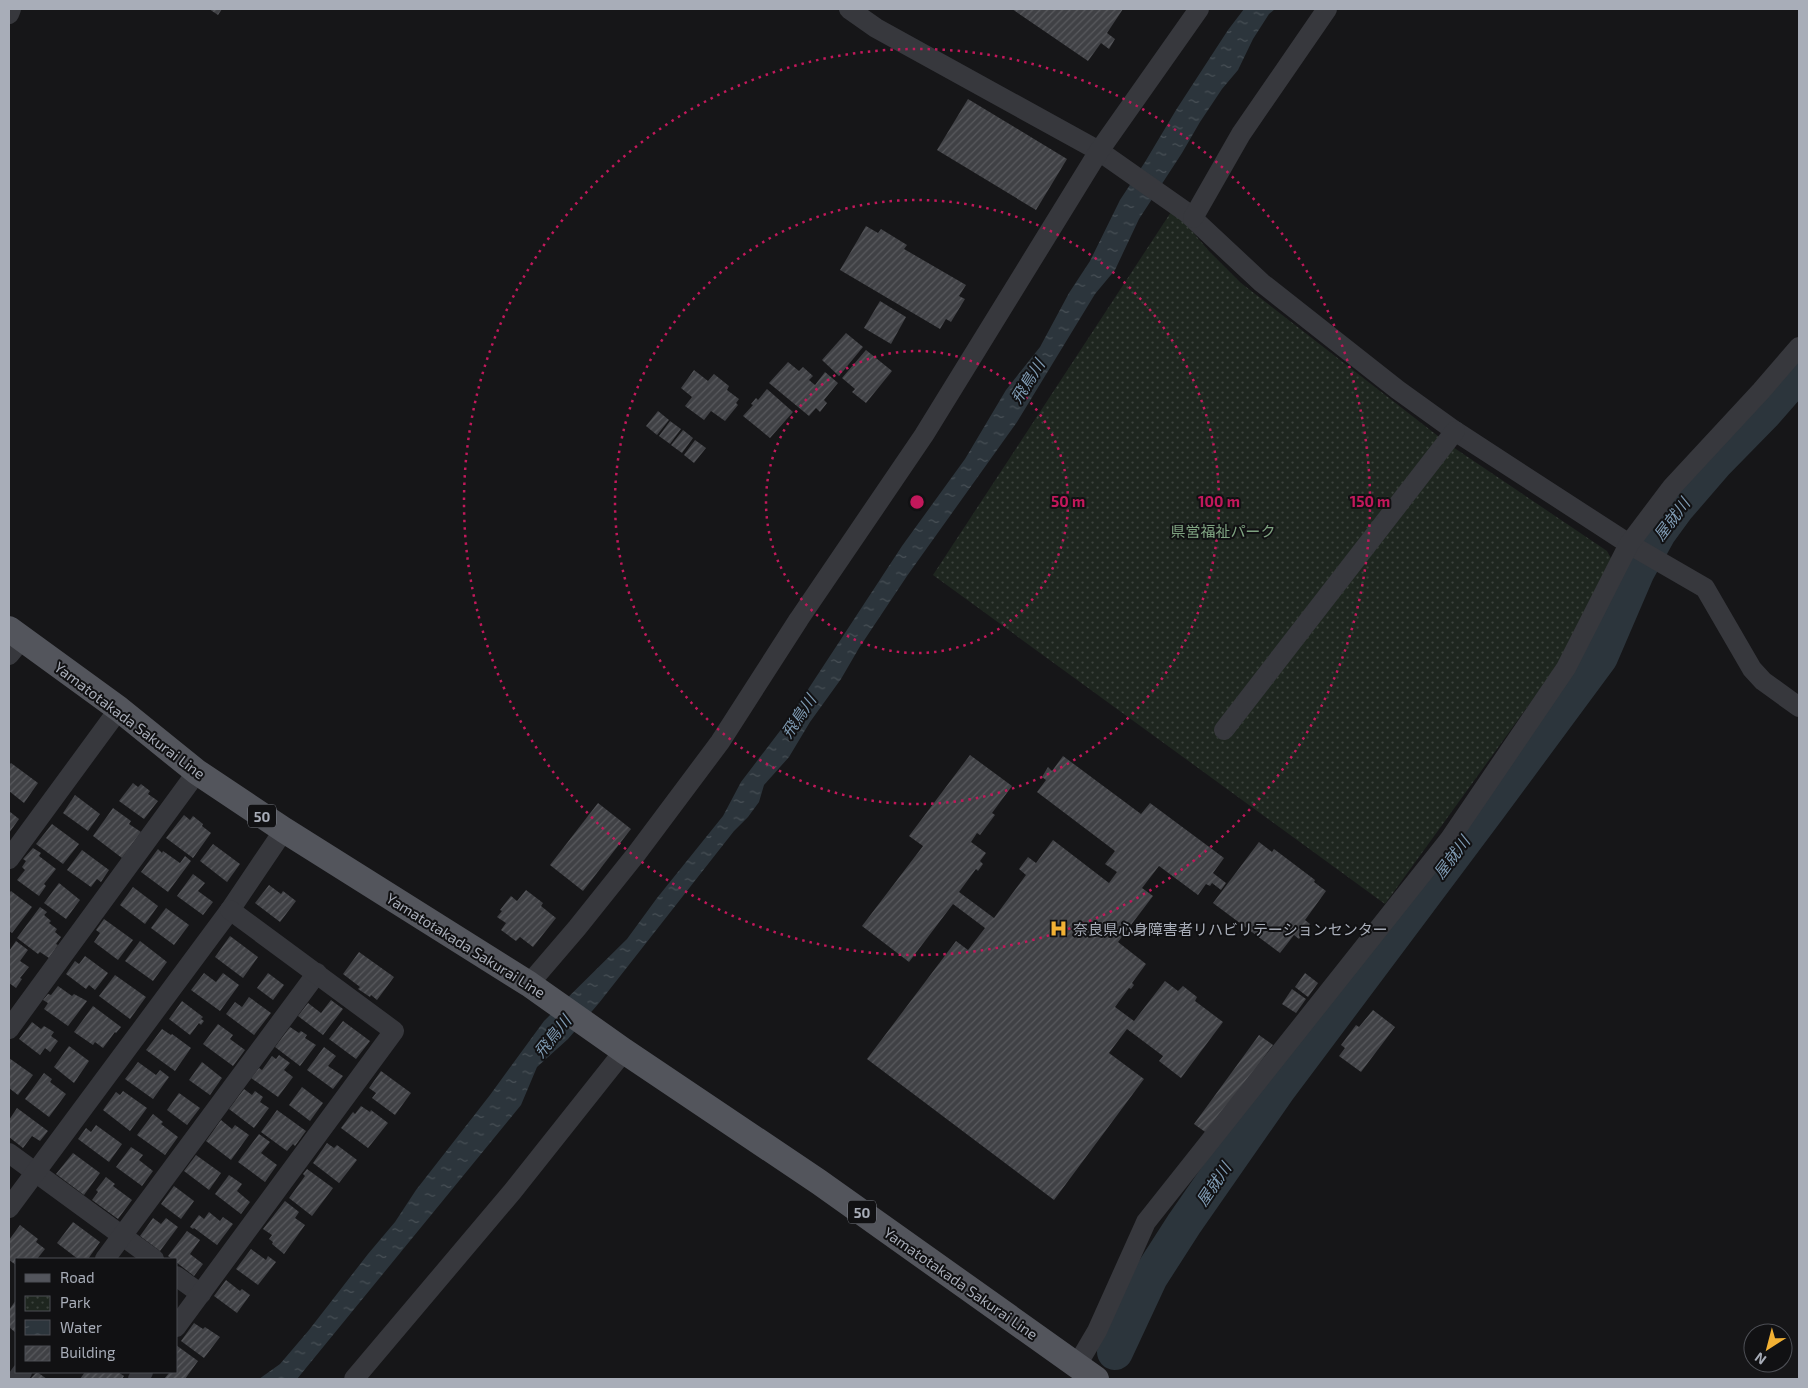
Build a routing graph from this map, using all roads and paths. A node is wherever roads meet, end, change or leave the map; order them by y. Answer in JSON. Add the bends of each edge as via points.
{"nodes":[{"id":1,"x":11,"y":9,"type":"edge"},
{"id":2,"x":849,"y":9,"type":"edge"},
{"id":3,"x":1199,"y":9,"type":"edge"},
{"id":4,"x":1327,"y":9,"type":"edge"},
{"id":5,"x":9,"y":14,"type":"edge"},
{"id":6,"x":1104,"y":154,"type":"junction"},
{"id":7,"x":1189,"y":215,"type":"junction"},
{"id":8,"x":1799,"y":347,"type":"edge"},
{"id":9,"x":1454,"y":431,"type":"junction"},
{"id":10,"x":1632,"y":546,"type":"junction"},
{"id":11,"x":13,"y":641,"type":"edge"},
{"id":12,"x":1799,"y":707,"type":"edge"},
{"id":13,"x":119,"y":709,"type":"junction"},
{"id":14,"x":1224,"y":730,"type":"dead end"},
{"id":15,"x":197,"y":772,"type":"junction"},
{"id":16,"x":284,"y":830,"type":"junction"},
{"id":17,"x":9,"y":859,"type":"edge"},
{"id":18,"x":230,"y":910,"type":"junction"},
{"id":19,"x":316,"y":973,"type":"junction"},
{"id":20,"x":533,"y":986,"type":"junction"},
{"id":21,"x":9,"y":1029,"type":"edge"},
{"id":22,"x":619,"y":1047,"type":"junction"},
{"id":23,"x":9,"y":1153,"type":"edge"},
{"id":24,"x":35,"y":1172,"type":"junction"},
{"id":25,"x":9,"y":1208,"type":"edge"},
{"id":26,"x":122,"y":1236,"type":"junction"},
{"id":27,"x":106,"y":1258,"type":"edge"},
{"id":28,"x":153,"y":1258,"type":"edge"},
{"id":29,"x":178,"y":1277,"type":"edge"},
{"id":30,"x":201,"y":1294,"type":"junction"},
{"id":31,"x":178,"y":1324,"type":"edge"},
{"id":32,"x":1087,"y":1372,"type":"edge"},
{"id":33,"x":354,"y":1379,"type":"edge"}],
"edges":[{"from":1,"to":5,"type":"street"},
{"from":2,"to":6,"type":"street","via":[[876,28]]},
{"from":3,"to":6,"type":"street"},
{"from":4,"to":7,"type":"street"},
{"from":6,"to":7,"type":"street"},
{"from":6,"to":20,"type":"street","via":[[924,435],[720,742]]},
{"from":7,"to":9,"type":"street","via":[[1262,283]]},
{"from":8,"to":10,"type":"street","via":[[1672,487]]},
{"from":9,"to":10,"type":"street"},
{"from":9,"to":14,"type":"street"},
{"from":10,"to":12,"type":"street","via":[[1706,588],[1752,669]]},
{"from":10,"to":32,"type":"street","via":[[1566,668],[1449,840],[1146,1222],[1097,1331]]},
{"from":11,"to":13,"type":"main road","name":"Yamatotakada Sakurai Line","number":"50"},
{"from":13,"to":15,"type":"main road","name":"Yamatotakada Sakurai Line","number":"50"},
{"from":13,"to":17,"type":"street"},
{"from":15,"to":16,"type":"main road","name":"Yamatotakada Sakurai Line","number":"50"},
{"from":15,"to":21,"type":"street"},
{"from":16,"to":18,"type":"street"},
{"from":16,"to":20,"type":"main road","name":"Yamatotakada Sakurai Line","number":"50"},
{"from":18,"to":19,"type":"street"},
{"from":18,"to":24,"type":"street"},
{"from":19,"to":26,"type":"street"},
{"from":19,"to":30,"type":"street","via":[[394,1031]]},
{"from":20,"to":22,"type":"main road","name":"Yamatotakada Sakurai Line","number":"50"},
{"from":22,"to":32,"type":"main road","name":"Yamatotakada Sakurai Line","number":"50","via":[[827,1188]]},
{"from":22,"to":33,"type":"street","via":[[512,1192]]},
{"from":23,"to":24,"type":"street"},
{"from":24,"to":25,"type":"street"},
{"from":24,"to":26,"type":"street"},
{"from":26,"to":27,"type":"street"},
{"from":26,"to":28,"type":"street"},
{"from":29,"to":30,"type":"street"},
{"from":30,"to":31,"type":"street"}]}
